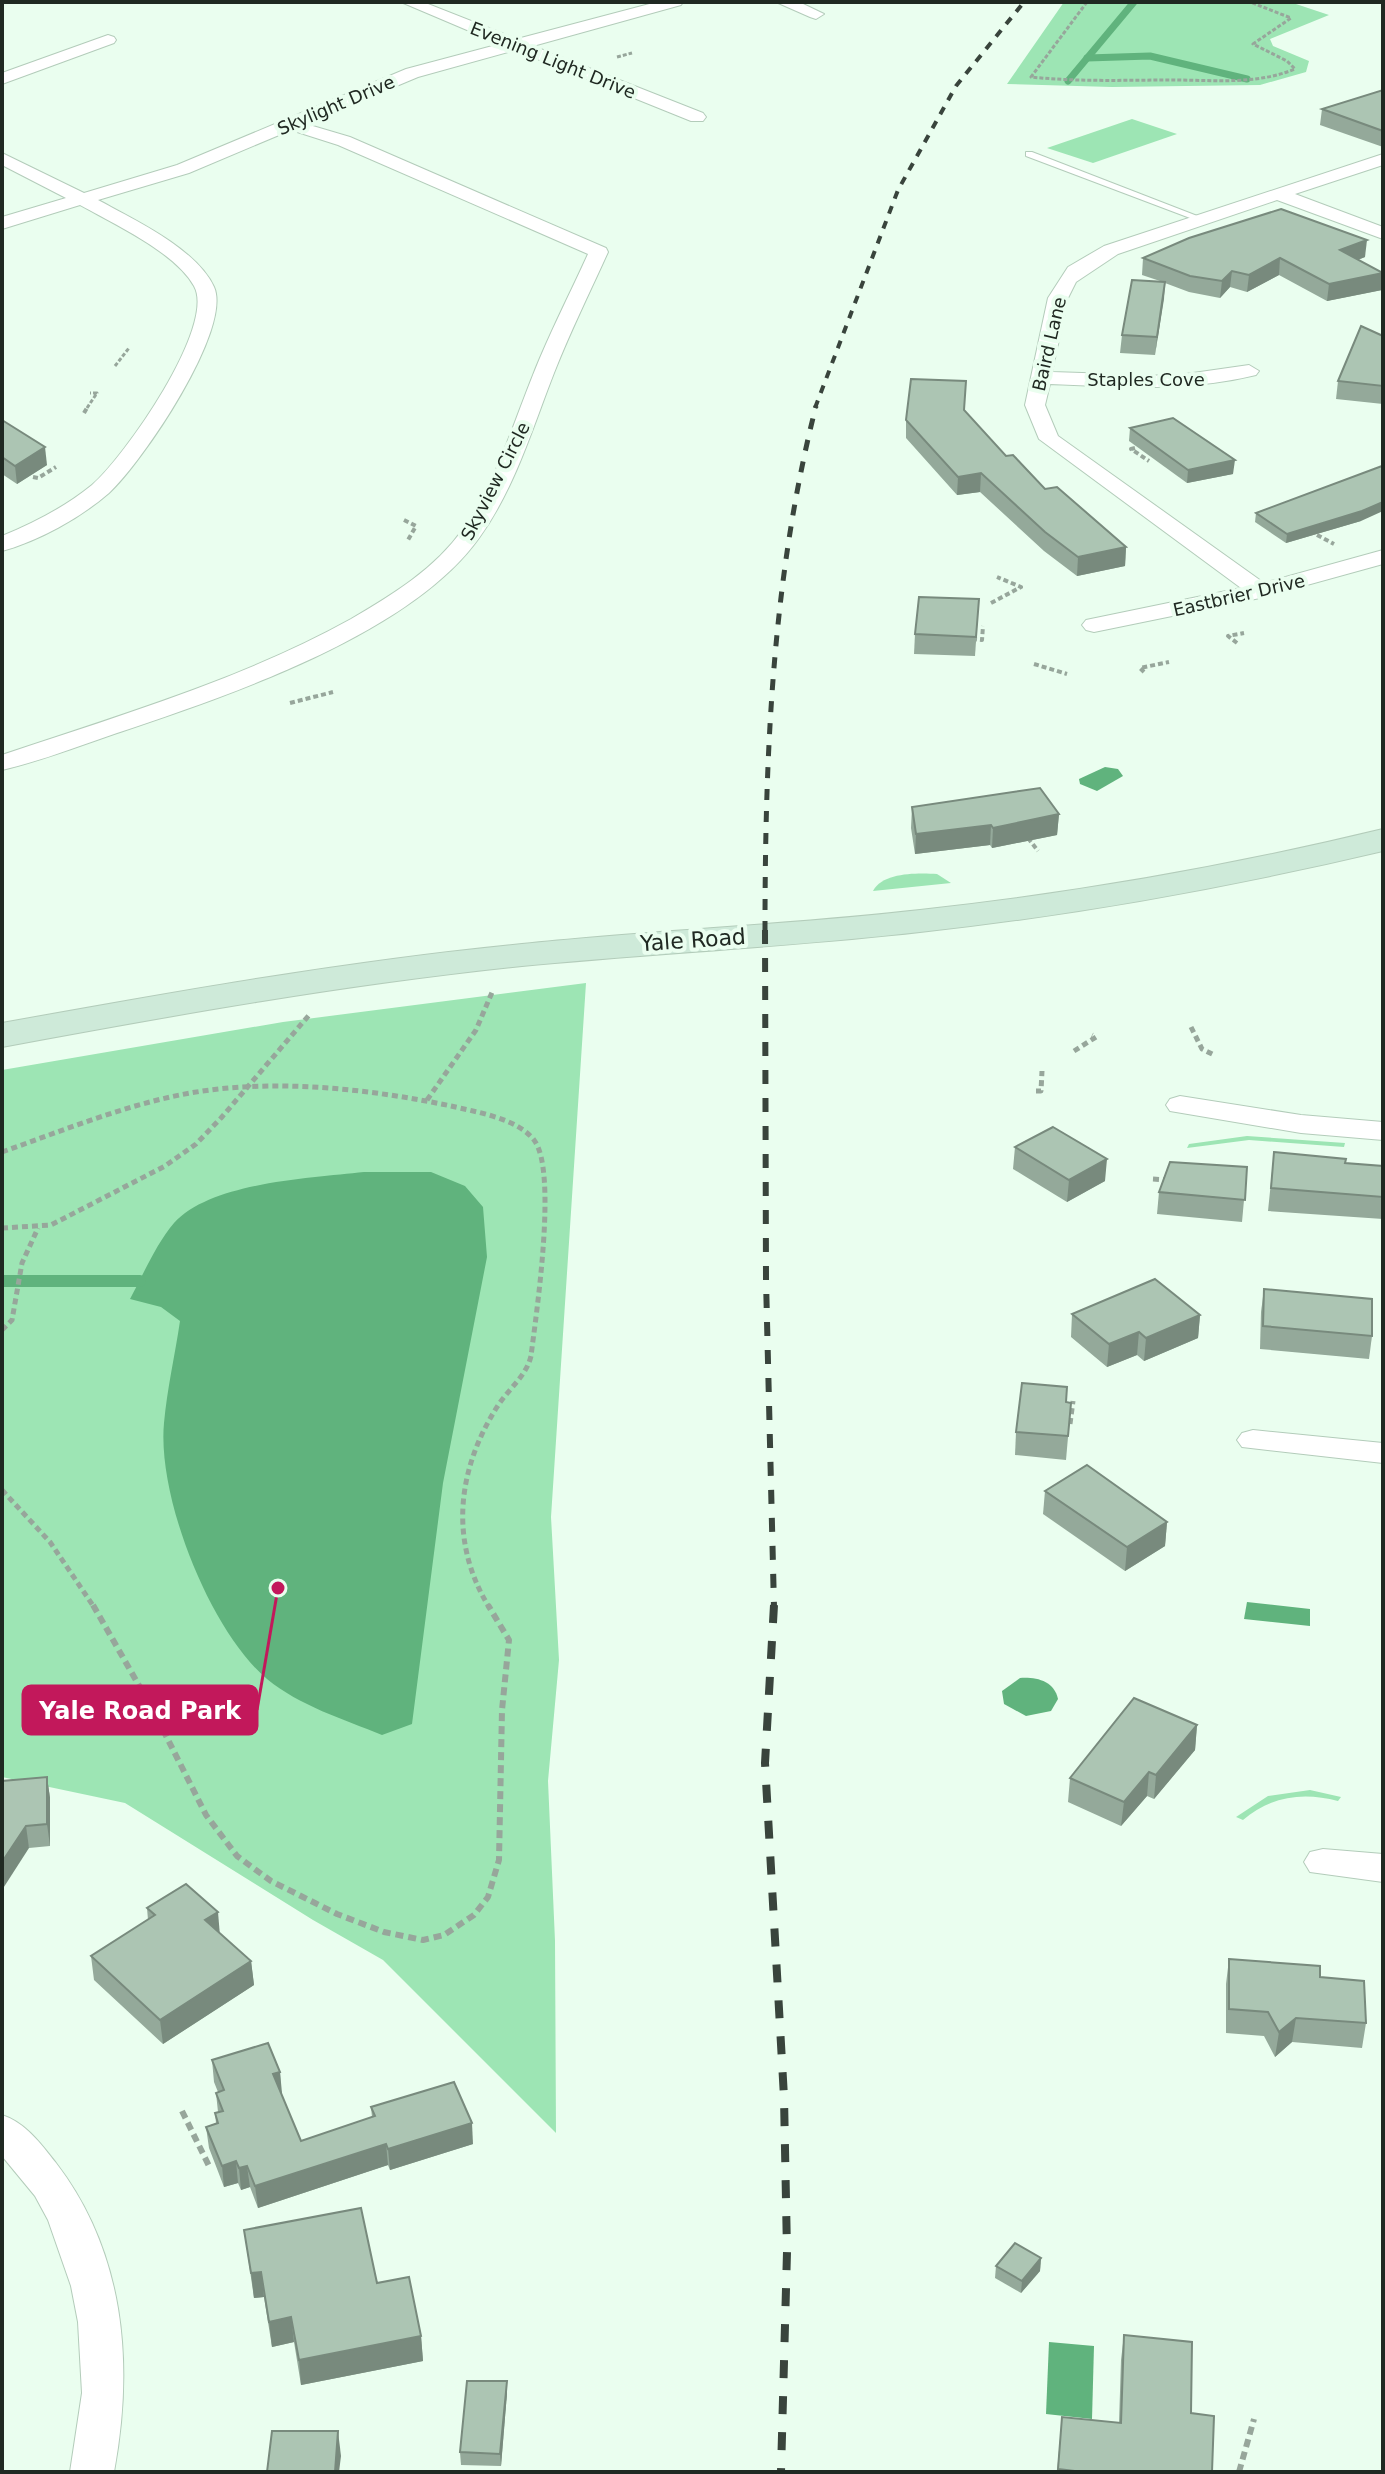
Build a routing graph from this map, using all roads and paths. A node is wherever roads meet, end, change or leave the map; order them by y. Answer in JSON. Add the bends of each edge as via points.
{"nodes":[{"id":1,"x":409,"y":2,"type":"edge"},
{"id":2,"x":675,"y":2,"type":"edge"},
{"id":3,"x":784,"y":2,"type":"edge"},
{"id":4,"x":1087,"y":2,"type":"edge"},
{"id":5,"x":1250,"y":2,"type":"edge"},
{"id":6,"x":816,"y":14,"type":"dead end"},
{"id":7,"x":108,"y":40,"type":"dead end"},
{"id":8,"x":516,"y":45,"type":"junction"},
{"id":9,"x":2,"y":79,"type":"edge"},
{"id":10,"x":697,"y":117,"type":"dead end"},
{"id":11,"x":290,"y":124,"type":"junction"},
{"id":12,"x":1029,"y":154,"type":"dead end"},
{"id":13,"x":2,"y":158,"type":"edge"},
{"id":14,"x":1383,"y":159,"type":"edge"},
{"id":15,"x":1277,"y":194,"type":"junction"},
{"id":16,"x":80,"y":199,"type":"junction"},
{"id":17,"x":1201,"y":219,"type":"junction"},
{"id":18,"x":2,"y":223,"type":"edge"},
{"id":19,"x":1383,"y":233,"type":"edge"},
{"id":20,"x":129,"y":348,"type":"dead end"},
{"id":21,"x":115,"y":366,"type":"dead end"},
{"id":22,"x":1249,"y":371,"type":"dead end"},
{"id":23,"x":1041,"y":378,"type":"junction"},
{"id":24,"x":90,"y":393,"type":"dead end"},
{"id":25,"x":84,"y":413,"type":"dead end"},
{"id":26,"x":1135,"y":448,"type":"edge"},
{"id":27,"x":1149,"y":461,"type":"dead end"},
{"id":28,"x":56,"y":467,"type":"dead end"},
{"id":29,"x":33,"y":477,"type":"edge"},
{"id":30,"x":404,"y":520,"type":"dead end"},
{"id":31,"x":408,"y":540,"type":"dead end"},
{"id":32,"x":2,"y":544,"type":"edge"},
{"id":33,"x":1383,"y":557,"type":"edge"},
{"id":34,"x":997,"y":577,"type":"dead end"},
{"id":35,"x":1260,"y":591,"type":"junction"},
{"id":36,"x":991,"y":603,"type":"dead end"},
{"id":37,"x":1094,"y":625,"type":"dead end"},
{"id":38,"x":983,"y":626,"type":"dead end"},
{"id":39,"x":1244,"y":633,"type":"dead end"},
{"id":40,"x":963,"y":639,"type":"edge"},
{"id":41,"x":1237,"y":643,"type":"dead end"},
{"id":42,"x":1169,"y":662,"type":"dead end"},
{"id":43,"x":1034,"y":664,"type":"dead end"},
{"id":44,"x":1144,"y":672,"type":"dead end"},
{"id":45,"x":1067,"y":674,"type":"dead end"},
{"id":46,"x":333,"y":692,"type":"dead end"},
{"id":47,"x":290,"y":703,"type":"dead end"},
{"id":48,"x":2,"y":763,"type":"edge"},
{"id":49,"x":1028,"y":838,"type":"edge"},
{"id":50,"x":1383,"y":840,"type":"edge"},
{"id":51,"x":1038,"y":851,"type":"dead end"},
{"id":52,"x":493,"y":990,"type":"dead end"},
{"id":53,"x":310,"y":1013,"type":"dead end"},
{"id":54,"x":1191,"y":1027,"type":"dead end"},
{"id":55,"x":2,"y":1035,"type":"edge"},
{"id":56,"x":1092,"y":1035,"type":"dead end"},
{"id":57,"x":1074,"y":1051,"type":"dead end"},
{"id":58,"x":1214,"y":1055,"type":"dead end"},
{"id":59,"x":1042,"y":1071,"type":"dead end"},
{"id":60,"x":248,"y":1086,"type":"junction"},
{"id":61,"x":1036,"y":1091,"type":"dead end"},
{"id":62,"x":427,"y":1100,"type":"junction"},
{"id":63,"x":1180,"y":1105,"type":"dead end"},
{"id":64,"x":1383,"y":1131,"type":"edge"},
{"id":65,"x":2,"y":1152,"type":"edge"},
{"id":66,"x":1153,"y":1179,"type":"dead end"},
{"id":67,"x":1178,"y":1181,"type":"edge"},
{"id":68,"x":2,"y":1228,"type":"edge"},
{"id":69,"x":38,"y":1228,"type":"junction"},
{"id":70,"x":2,"y":1330,"type":"edge"},
{"id":71,"x":1073,"y":1401,"type":"edge"},
{"id":72,"x":1070,"y":1424,"type":"edge"},
{"id":73,"x":1253,"y":1440,"type":"dead end"},
{"id":74,"x":1383,"y":1453,"type":"edge"},
{"id":75,"x":2,"y":1490,"type":"edge"},
{"id":76,"x":1323,"y":1862,"type":"dead end"},
{"id":77,"x":1383,"y":1868,"type":"edge"},
{"id":78,"x":182,"y":2111,"type":"dead end"},
{"id":79,"x":2,"y":2131,"type":"edge"},
{"id":80,"x":210,"y":2168,"type":"dead end"},
{"id":81,"x":1254,"y":2419,"type":"dead end"},
{"id":82,"x":92,"y":2472,"type":"edge"},
{"id":83,"x":1239,"y":2472,"type":"edge"}],
"edges":[{"from":1,"to":8,"type":"street","name":"Evening Light Drive"},
{"from":2,"to":8,"type":"street","name":"Skylight Drive"},
{"from":3,"to":6,"type":"street"},
{"from":4,"to":5,"type":"path","via":[[1031,77],[1242,80],[1295,69],[1253,44],[1291,18]]},
{"from":7,"to":9,"type":"street"},
{"from":8,"to":10,"type":"street","name":"Evening Light Drive"},
{"from":8,"to":11,"type":"street","name":"Skylight Drive","via":[[378,85]]},
{"from":11,"to":16,"type":"street","name":"Skylight Drive","via":[[183,169]]},
{"from":11,"to":48,"type":"street","name":"Skyview Circle","via":[[344,141],[599,252],[518,441],[473,532],[403,598],[331,641],[262,673]]},
{"from":12,"to":17,"type":"lane"},
{"from":13,"to":16,"type":"street"},
{"from":14,"to":15,"type":"street","name":"Baird Lane"},
{"from":15,"to":17,"type":"street","name":"Baird Lane"},
{"from":15,"to":19,"type":"street"},
{"from":16,"to":18,"type":"street","name":"Skylight Drive"},
{"from":16,"to":32,"type":"street","via":[[184,260],[208,291],[206,321],[191,355],[112,479],[59,516]]},
{"from":17,"to":23,"type":"street","name":"Baird Lane","via":[[1101,255],[1070,276],[1058,298]]},
{"from":20,"to":21,"type":"path"},
{"from":22,"to":23,"type":"street","name":"Staples Cove","via":[[1174,381]]},
{"from":23,"to":35,"type":"street","name":"Baird Lane","via":[[1036,410],[1049,439]]},
{"from":24,"to":25,"type":"path","via":[[97,393]]},
{"from":26,"to":27,"type":"path","via":[[1131,449]]},
{"from":28,"to":29,"type":"path"},
{"from":30,"to":31,"type":"path","via":[[416,526]]},
{"from":33,"to":35,"type":"street","name":"Eastbrier Drive"},
{"from":34,"to":36,"type":"path","via":[[1021,587]]},
{"from":35,"to":37,"type":"street","name":"Eastbrier Drive"},
{"from":38,"to":40,"type":"path","via":[[982,640]]},
{"from":39,"to":41,"type":"path","via":[[1228,636]]},
{"from":42,"to":44,"type":"path","via":[[1140,668]]},
{"from":43,"to":45,"type":"path"},
{"from":46,"to":47,"type":"path"},
{"from":49,"to":51,"type":"path"},
{"from":50,"to":55,"type":"main road","name":"Yale Road","via":[[1208,878],[1031,907],[488,959],[221,996]]},
{"from":52,"to":62,"type":"path","via":[[480,1021]]},
{"from":53,"to":60,"type":"path"},
{"from":54,"to":58,"type":"path","via":[[1202,1049]]},
{"from":56,"to":57,"type":"path","via":[[1096,1037]]},
{"from":59,"to":61,"type":"path","via":[[1041,1091]]},
{"from":60,"to":62,"type":"path"},
{"from":60,"to":65,"type":"path","via":[[180,1096]]},
{"from":60,"to":69,"type":"path","via":[[196,1144],[165,1166],[67,1219]]},
{"from":62,"to":75,"type":"path","via":[[480,1111],[521,1128],[537,1146],[543,1191],[528,1368],[481,1432],[464,1473],[463,1549],[509,1640],[501,1778],[504,1829],[492,1889],[472,1916],[458,1928],[424,1940],[400,1936],[315,1904],[237,1857],[219,1835],[75,1577]]},
{"from":63,"to":64,"type":"street"},
{"from":66,"to":67,"type":"path"},
{"from":68,"to":69,"type":"path"},
{"from":69,"to":70,"type":"path","via":[[22,1263],[12,1320]]},
{"from":71,"to":72,"type":"path"},
{"from":73,"to":74,"type":"street"},
{"from":76,"to":77,"type":"street"},
{"from":78,"to":80,"type":"path"},
{"from":79,"to":82,"type":"street","via":[[38,2171],[65,2215],[90,2278],[104,2354],[104,2395]]},
{"from":81,"to":83,"type":"path"}]}
